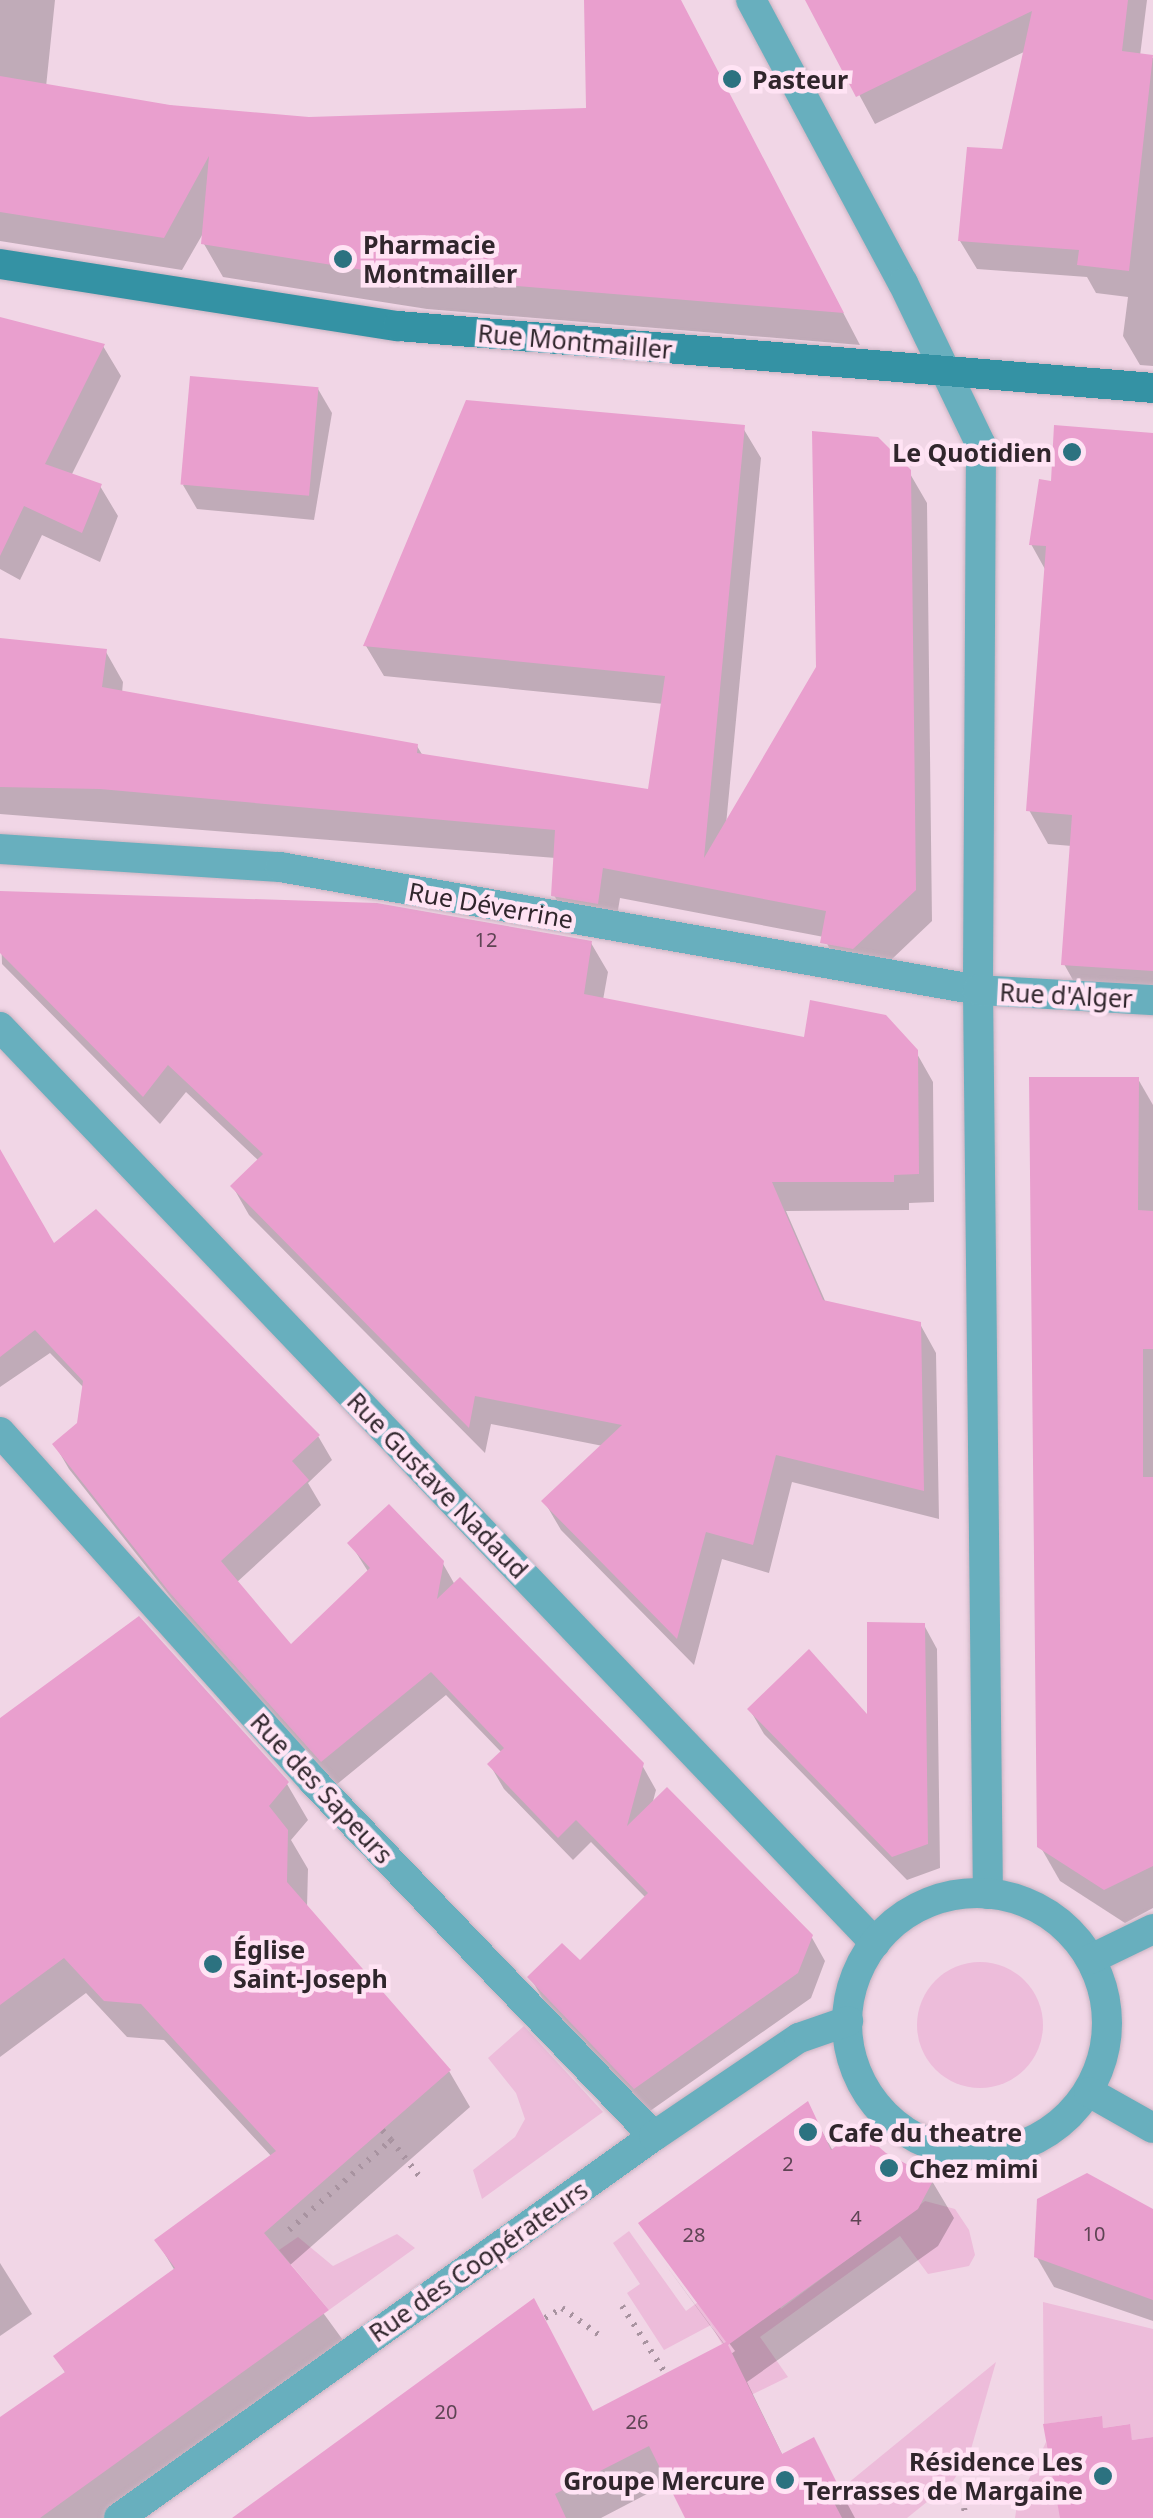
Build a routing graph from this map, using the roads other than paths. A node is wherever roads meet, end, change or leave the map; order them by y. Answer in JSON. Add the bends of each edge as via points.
{"nodes":[{"id":1,"x":751,"y":0,"type":"edge"},
{"id":2,"x":0,"y":264,"type":"edge"},
{"id":3,"x":948,"y":371,"type":"junction"},
{"id":4,"x":1153,"y":388,"type":"edge"},
{"id":5,"x":0,"y":849,"type":"edge"},
{"id":6,"x":978,"y":990,"type":"junction"},
{"id":7,"x":1153,"y":1000,"type":"edge"},
{"id":8,"x":0,"y":1028,"type":"edge"},
{"id":9,"x":0,"y":1432,"type":"edge"},
{"id":10,"x":988,"y":1894,"type":"junction"},
{"id":11,"x":1153,"y":1929,"type":"edge"},
{"id":12,"x":875,"y":1943,"type":"junction"},
{"id":13,"x":1091,"y":1959,"type":"junction"},
{"id":14,"x":848,"y":2021,"type":"junction"},
{"id":15,"x":1088,"y":2092,"type":"junction"},
{"id":16,"x":1153,"y":2128,"type":"edge"},
{"id":17,"x":654,"y":2136,"type":"junction"},
{"id":18,"x":119,"y":2518,"type":"edge"}],
"edges":[{"from":1,"to":3,"type":"street"},
{"from":2,"to":3,"type":"main road","name":"Rue Montmailler","via":[[398,326]]},
{"from":3,"to":4,"type":"main road","name":"Rue Montmailler"},
{"from":3,"to":6,"type":"street","via":[[981,445]]},
{"from":5,"to":6,"type":"street","name":"Rue Déverrine","via":[[280,868]]},
{"from":6,"to":7,"type":"street","name":"Rue d'Alger"},
{"from":6,"to":10,"type":"street"},
{"from":8,"to":12,"type":"street","name":"Rue Gustave Nadaud"},
{"from":9,"to":17,"type":"street","name":"Rue des Sapeurs"},
{"from":10,"to":12,"type":"street","via":[[929,1903]]},
{"from":10,"to":13,"type":"street","via":[[1047,1914]]},
{"from":11,"to":13,"type":"street"},
{"from":12,"to":14,"type":"street","via":[[858,1970]]},
{"from":13,"to":15,"type":"street","via":[[1108,2026]]},
{"from":14,"to":15,"type":"street","via":[[856,2072],[876,2106],[906,2133],[943,2150],[983,2154],[1024,2145],[1060,2124]]},
{"from":14,"to":17,"type":"street","name":"Rue des Coopérateurs","via":[[799,2038]]},
{"from":15,"to":16,"type":"street"},
{"from":17,"to":18,"type":"street","name":"Rue des Coopérateurs"}]}
